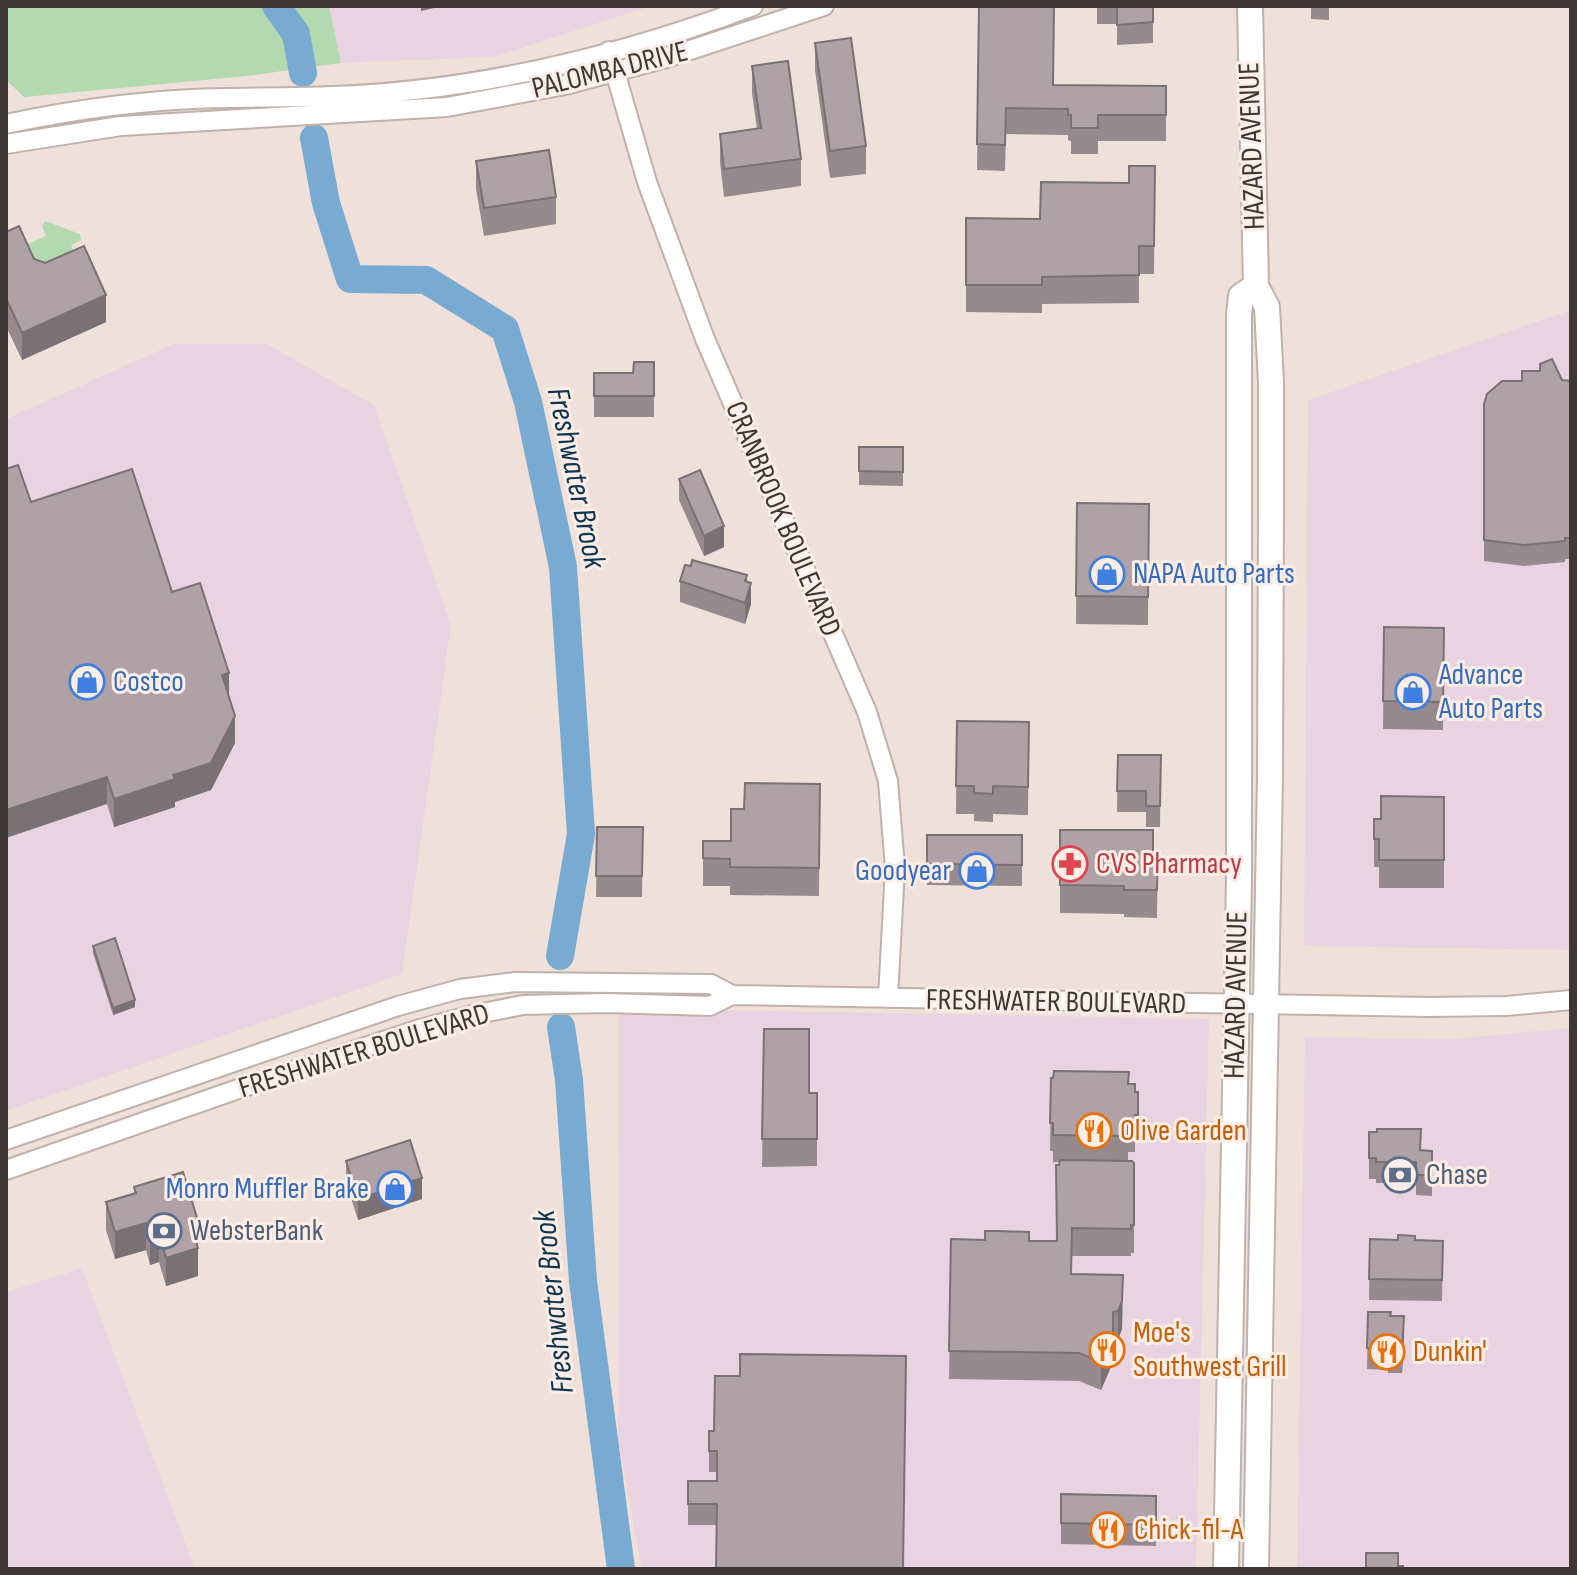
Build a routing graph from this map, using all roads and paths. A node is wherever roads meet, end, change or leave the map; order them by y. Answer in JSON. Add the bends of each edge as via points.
{"nodes":[{"id":1,"x":753,"y":6,"type":"edge"},
{"id":2,"x":824,"y":6,"type":"edge"},
{"id":3,"x":1250,"y":6,"type":"edge"},
{"id":4,"x":609,"y":51,"type":"junction"},
{"id":5,"x":615,"y":72,"type":"junction"},
{"id":6,"x":391,"y":91,"type":"junction"},
{"id":7,"x":391,"y":110,"type":"junction"},
{"id":8,"x":30,"y":119,"type":"junction"},
{"id":9,"x":6,"y":124,"type":"edge"},
{"id":10,"x":34,"y":140,"type":"junction"},
{"id":11,"x":6,"y":144,"type":"edge"},
{"id":12,"x":1256,"y":286,"type":"junction"},
{"id":13,"x":1240,"y":490,"type":"junction"},
{"id":14,"x":1271,"y":552,"type":"junction"},
{"id":15,"x":732,"y":995,"type":"junction"},
{"id":16,"x":888,"y":998,"type":"junction"},
{"id":17,"x":1571,"y":1000,"type":"edge"},
{"id":18,"x":1267,"y":1004,"type":"junction"},
{"id":19,"x":1236,"y":1005,"type":"junction"},
{"id":20,"x":235,"y":1061,"type":"junction"},
{"id":21,"x":244,"y":1087,"type":"junction"},
{"id":22,"x":6,"y":1140,"type":"edge"},
{"id":23,"x":6,"y":1170,"type":"edge"},
{"id":24,"x":1228,"y":1462,"type":"junction"},
{"id":25,"x":1258,"y":1462,"type":"junction"},
{"id":26,"x":1226,"y":1569,"type":"edge"},
{"id":27,"x":1256,"y":1569,"type":"edge"}],
"edges":[{"from":1,"to":4,"type":"street","name":"PALOMBA DRIVE","via":[[679,34]]},
{"from":2,"to":5,"type":"street","name":"PALOMBA DRIVE"},
{"from":3,"to":12,"type":"main road","name":"HAZARD AVENUE"},
{"from":4,"to":5,"type":"street","name":"CRANBROOK BOULEVARD"},
{"from":4,"to":6,"type":"street","name":"PALOMBA DRIVE","via":[[570,63]]},
{"from":5,"to":7,"type":"street","name":"PALOMBA DRIVE","via":[[447,107]]},
{"from":5,"to":16,"type":"street","name":"CRANBROOK BOULEVARD","via":[[647,182],[705,339],[867,712],[888,781],[895,868]]},
{"from":6,"to":7,"type":"street"},
{"from":6,"to":8,"type":"street","name":"PALOMBA DRIVE","via":[[191,99]]},
{"from":7,"to":10,"type":"street","name":"PALOMBA DRIVE","via":[[121,126]]},
{"from":8,"to":9,"type":"street","name":"PALOMBA DRIVE"},
{"from":8,"to":10,"type":"street"},
{"from":10,"to":11,"type":"street","name":"PALOMBA DRIVE"},
{"from":12,"to":13,"type":"main road","name":"HAZARD AVENUE","via":[[1241,296],[1239,315]]},
{"from":12,"to":14,"type":"main road","name":"HAZARD AVENUE","via":[[1267,307]]},
{"from":13,"to":14,"type":"main road","via":[[1251,524]]},
{"from":13,"to":19,"type":"main road","name":"HAZARD AVENUE"},
{"from":14,"to":18,"type":"main road","name":"HAZARD AVENUE"},
{"from":15,"to":16,"type":"street","name":"FRESHWATER BOULEVARD"},
{"from":15,"to":20,"type":"street","name":"FRESHWATER BOULEVARD","via":[[711,984],[515,982],[460,989]]},
{"from":15,"to":21,"type":"street","name":"FRESHWATER BOULEVARD","via":[[710,1006],[605,1003],[484,1012]]},
{"from":16,"to":19,"type":"street","name":"FRESHWATER BOULEVARD"},
{"from":17,"to":18,"type":"street","name":"FRESHWATER BOULEVARD","via":[[1472,1007]]},
{"from":18,"to":19,"type":"street","name":"FRESHWATER BOULEVARD"},
{"from":18,"to":25,"type":"main road","name":"HAZARD AVENUE"},
{"from":19,"to":24,"type":"main road","name":"HAZARD AVENUE"},
{"from":20,"to":21,"type":"street"},
{"from":20,"to":22,"type":"street","name":"FRESHWATER BOULEVARD"},
{"from":21,"to":23,"type":"street","name":"FRESHWATER BOULEVARD"},
{"from":24,"to":25,"type":"main road"},
{"from":24,"to":26,"type":"main road","name":"HAZARD AVENUE"},
{"from":25,"to":27,"type":"main road","name":"HAZARD AVENUE"}]}
